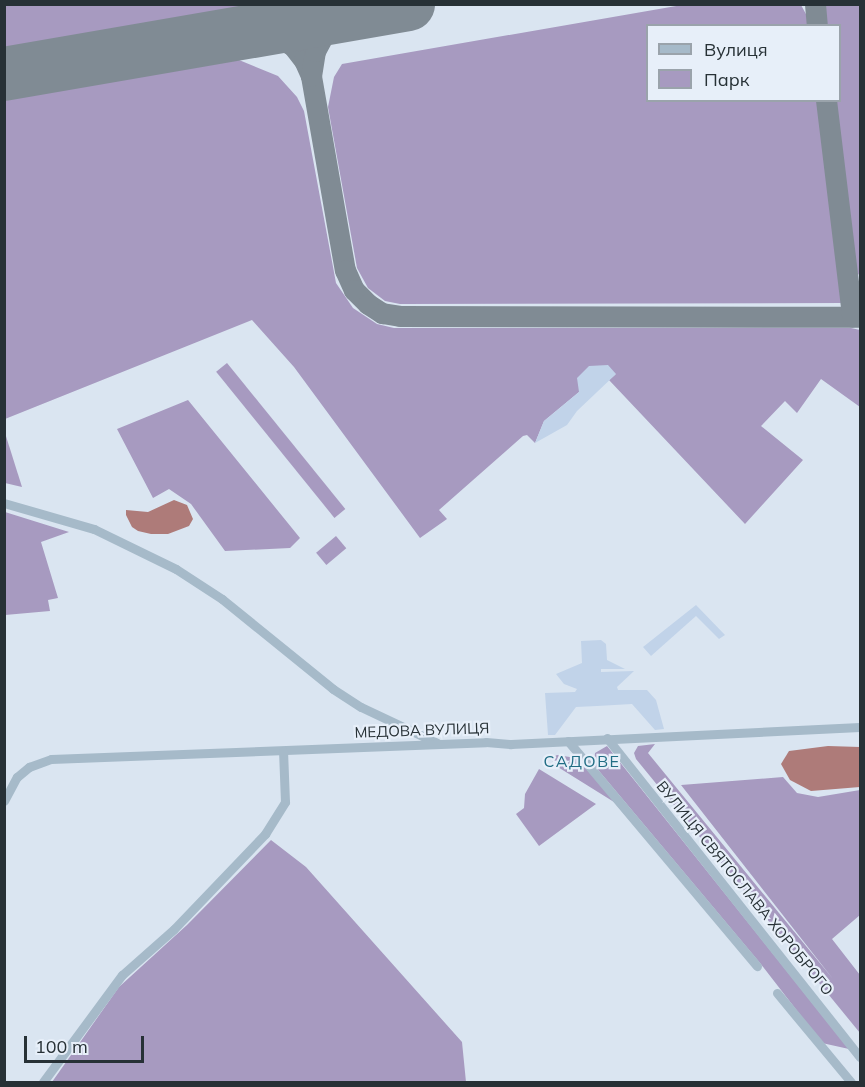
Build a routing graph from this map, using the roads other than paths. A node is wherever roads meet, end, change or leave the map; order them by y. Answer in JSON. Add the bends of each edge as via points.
{"nodes":[{"id":1,"x":4,"y":503,"type":"edge"},
{"id":2,"x":861,"y":727,"type":"edge"},
{"id":3,"x":607,"y":738,"type":"junction"},
{"id":4,"x":568,"y":741,"type":"junction"},
{"id":5,"x":440,"y":744,"type":"junction"},
{"id":6,"x":283,"y":751,"type":"junction"},
{"id":7,"x":4,"y":801,"type":"edge"},
{"id":8,"x":757,"y":966,"type":"dead end"},
{"id":9,"x":777,"y":993,"type":"dead end"},
{"id":10,"x":861,"y":1056,"type":"edge"},
{"id":11,"x":43,"y":1083,"type":"edge"},
{"id":12,"x":851,"y":1083,"type":"edge"}],
"edges":[{"from":1,"to":5,"type":"street","via":[[94,529],[176,569],[222,598],[333,689],[372,713]]},
{"from":2,"to":3,"type":"street","name":"МЕДОВА ВУЛИЦЯ"},
{"from":3,"to":4,"type":"street","name":"МЕДОВА ВУЛИЦЯ"},
{"from":3,"to":10,"type":"street","name":"ВУЛИЦЯ СВЯТОСЛАВА ХОРОБРОГО"},
{"from":4,"to":5,"type":"street","name":"МЕДОВА ВУЛИЦЯ"},
{"from":4,"to":8,"type":"street"},
{"from":5,"to":6,"type":"street","name":"МЕДОВА ВУЛИЦЯ"},
{"from":6,"to":7,"type":"street","name":"МЕДОВА ВУЛИЦЯ","via":[[51,759],[29,766],[17,777]]},
{"from":6,"to":11,"type":"street","via":[[285,802],[265,834],[174,929],[122,975]]},
{"from":9,"to":12,"type":"street"}]}
